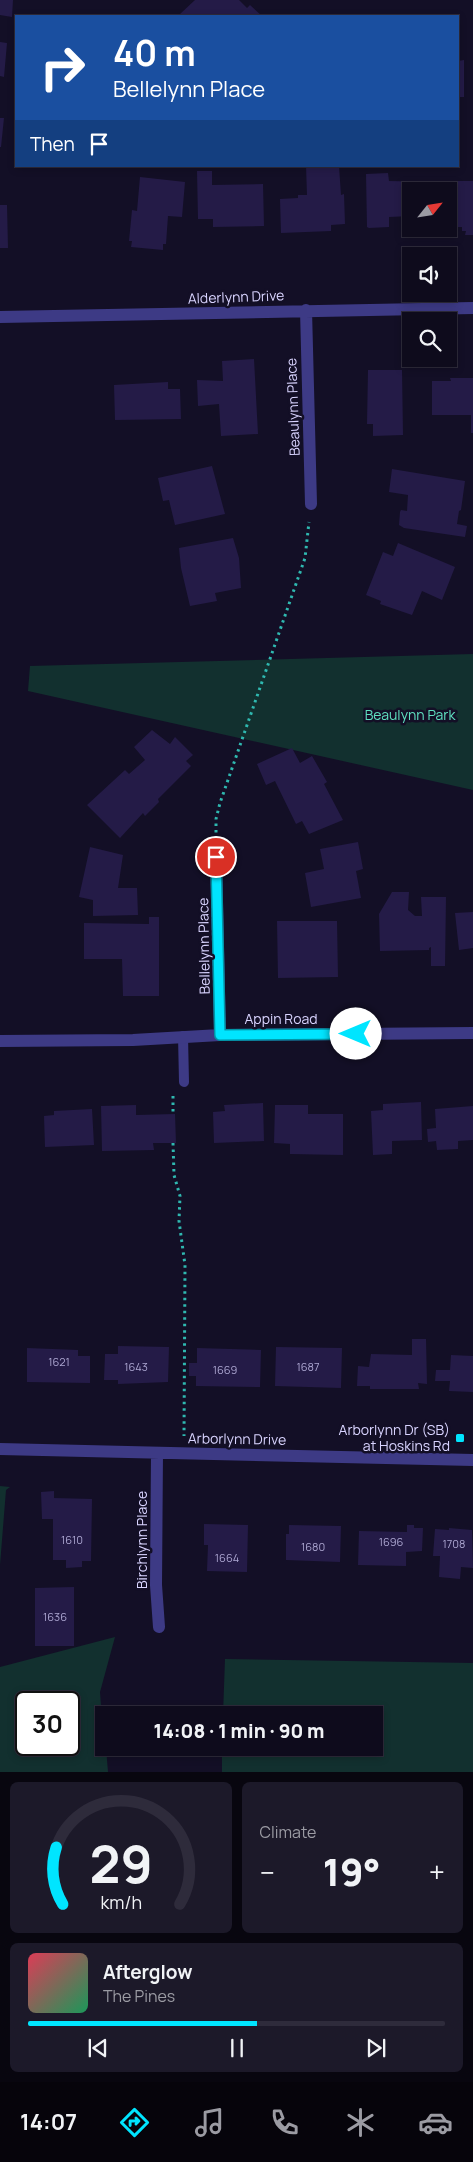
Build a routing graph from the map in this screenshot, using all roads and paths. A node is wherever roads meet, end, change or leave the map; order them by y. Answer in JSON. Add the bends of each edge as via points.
{"nodes":[{"id":1,"x":473,"y":308,"type":"edge"},
{"id":2,"x":306,"y":310,"type":"junction"},
{"id":3,"x":0,"y":317,"type":"edge"},
{"id":4,"x":310,"y":504,"type":"joint"},
{"id":5,"x":216,"y":857,"type":"joint"},
{"id":6,"x":473,"y":1034,"type":"edge"},
{"id":7,"x":220,"y":1035,"type":"junction"},
{"id":8,"x":183,"y":1036,"type":"junction"},
{"id":9,"x":0,"y":1042,"type":"edge"},
{"id":10,"x":184,"y":1082,"type":"dead end"},
{"id":11,"x":173,"y":1143,"type":"dead end"},
{"id":12,"x":0,"y":1449,"type":"edge"},
{"id":13,"x":157,"y":1453,"type":"junction"},
{"id":14,"x":184,"y":1453,"type":"junction"},
{"id":15,"x":473,"y":1460,"type":"edge"},
{"id":16,"x":159,"y":1626,"type":"dead end"}],
"edges":[{"from":1,"to":2,"type":"street","name":"Alderlynn Drive"},
{"from":2,"to":3,"type":"street","name":"Alderlynn Drive"},
{"from":2,"to":4,"type":"street","name":"Beaulynn Place"},
{"from":4,"to":5,"type":"path","via":[[305,558],[216,818]]},
{"from":5,"to":7,"type":"street","name":"Bellelynn Place"},
{"from":6,"to":7,"type":"street","name":"Appin Road"},
{"from":7,"to":8,"type":"street","name":"Appin Road"},
{"from":8,"to":9,"type":"street","name":"Appin Road"},
{"from":8,"to":10,"type":"lane"},
{"from":11,"to":14,"type":"path","via":[[185,1265]]},
{"from":12,"to":13,"type":"street","name":"Arborlynn Drive"},
{"from":13,"to":14,"type":"street","name":"Arborlynn Drive"},
{"from":13,"to":16,"type":"street","name":"Birchlynn Place","via":[[156,1585]]},
{"from":14,"to":15,"type":"street","name":"Arborlynn Drive"}]}
